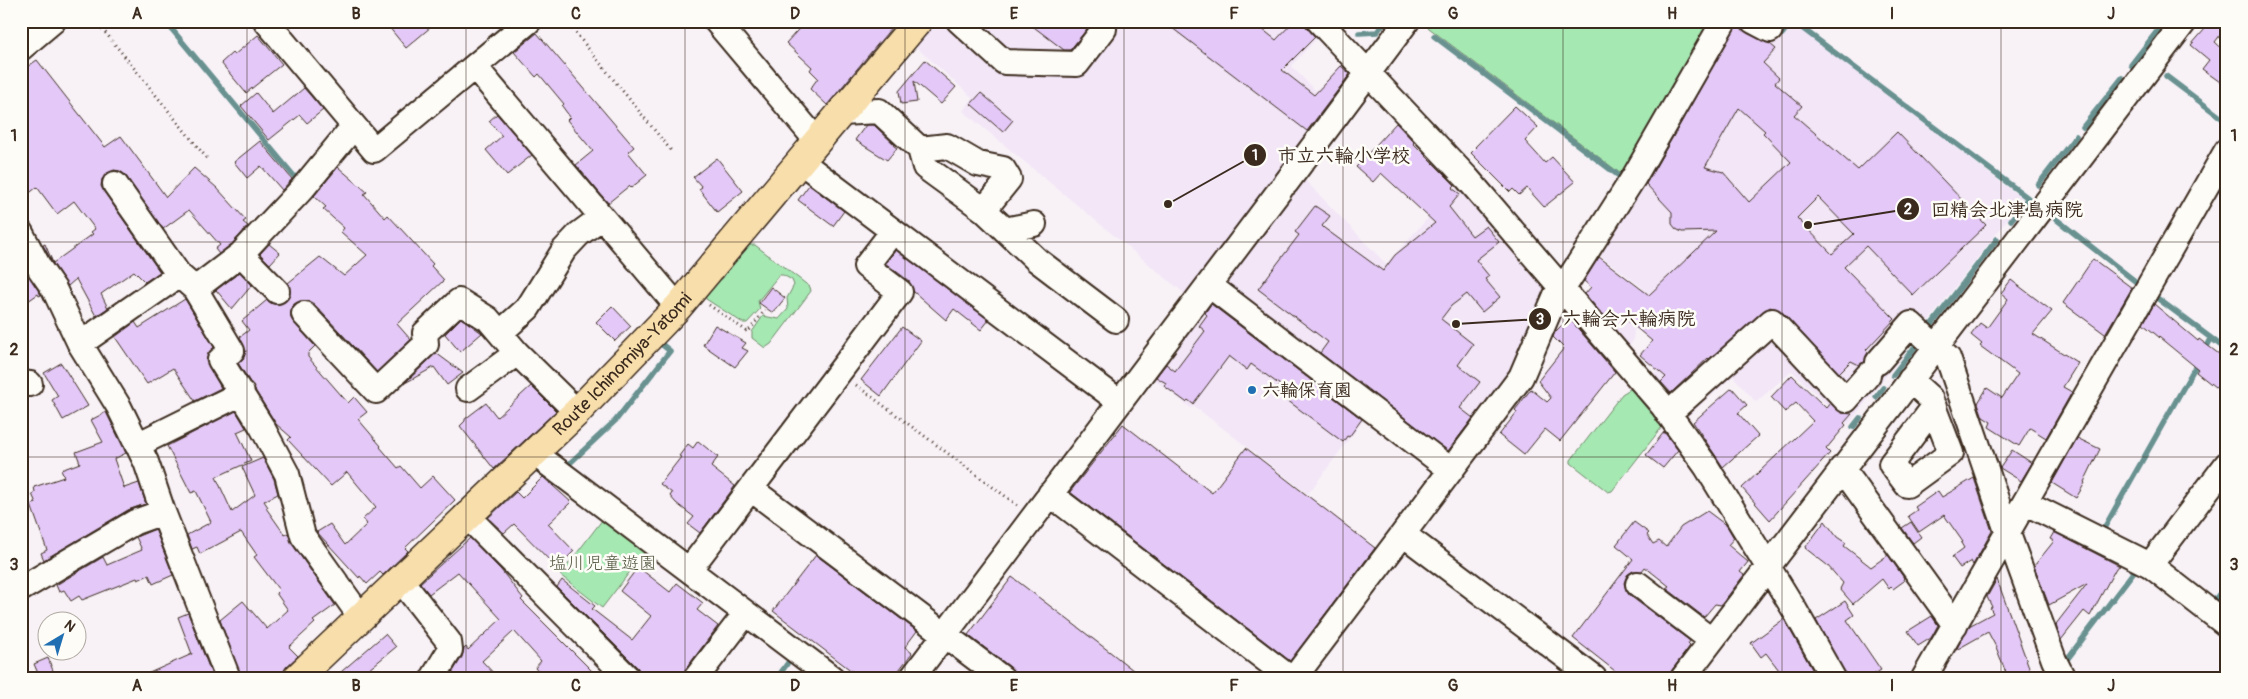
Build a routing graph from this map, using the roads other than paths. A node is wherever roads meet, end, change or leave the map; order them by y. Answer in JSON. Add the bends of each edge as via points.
{"nodes":[{"id":1,"x":53,"y":21,"type":"edge"},
{"id":2,"x":266,"y":21,"type":"edge"},
{"id":3,"x":529,"y":21,"type":"edge"},
{"id":4,"x":716,"y":21,"type":"edge"},
{"id":5,"x":918,"y":21,"type":"edge"},
{"id":6,"x":959,"y":21,"type":"edge"},
{"id":7,"x":1319,"y":21,"type":"edge"},
{"id":8,"x":1407,"y":21,"type":"edge"},
{"id":9,"x":1724,"y":21,"type":"edge"},
{"id":10,"x":2185,"y":21,"type":"edge"},
{"id":11,"x":1104,"y":29,"type":"dead end"},
{"id":12,"x":21,"y":48,"type":"edge"},
{"id":13,"x":475,"y":67,"type":"junction"},
{"id":14,"x":1368,"y":74,"type":"junction"},
{"id":15,"x":841,"y":113,"type":"junction"},
{"id":16,"x":354,"y":126,"type":"junction"},
{"id":17,"x":920,"y":149,"type":"junction"},
{"id":18,"x":2227,"y":150,"type":"edge"},
{"id":19,"x":809,"y":151,"type":"junction"},
{"id":20,"x":114,"y":184,"type":"dead end"},
{"id":21,"x":984,"y":210,"type":"junction"},
{"id":22,"x":602,"y":217,"type":"junction"},
{"id":23,"x":1034,"y":224,"type":"dead end"},
{"id":24,"x":1005,"y":230,"type":"junction"},
{"id":25,"x":893,"y":231,"type":"junction"},
{"id":26,"x":21,"y":233,"type":"edge"},
{"id":27,"x":241,"y":254,"type":"junction"},
{"id":28,"x":187,"y":282,"type":"junction"},
{"id":29,"x":1209,"y":285,"type":"junction"},
{"id":30,"x":1562,"y":290,"type":"junction"},
{"id":31,"x":277,"y":291,"type":"dead end"},
{"id":32,"x":684,"y":300,"type":"junction"},
{"id":33,"x":304,"y":314,"type":"dead end"},
{"id":34,"x":1116,"y":320,"type":"dead end"},
{"id":35,"x":500,"y":333,"type":"junction"},
{"id":36,"x":80,"y":344,"type":"junction"},
{"id":37,"x":1936,"y":346,"type":"junction"},
{"id":38,"x":517,"y":353,"type":"junction"},
{"id":39,"x":1910,"y":380,"type":"junction"},
{"id":40,"x":468,"y":389,"type":"dead end"},
{"id":41,"x":242,"y":393,"type":"junction"},
{"id":42,"x":1852,"y":394,"type":"junction"},
{"id":43,"x":1120,"y":402,"type":"junction"},
{"id":44,"x":1934,"y":407,"type":"junction"},
{"id":45,"x":577,"y":412,"type":"junction"},
{"id":46,"x":1668,"y":414,"type":"junction"},
{"id":47,"x":1884,"y":414,"type":"junction"},
{"id":48,"x":1915,"y":431,"type":"junction"},
{"id":49,"x":137,"y":445,"type":"junction"},
{"id":50,"x":534,"y":453,"type":"junction"},
{"id":51,"x":2227,"y":464,"type":"edge"},
{"id":52,"x":1842,"y":468,"type":"junction"},
{"id":53,"x":1451,"y":470,"type":"junction"},
{"id":54,"x":751,"y":489,"type":"junction"},
{"id":55,"x":1050,"y":494,"type":"junction"},
{"id":56,"x":2026,"y":503,"type":"junction"},
{"id":57,"x":163,"y":512,"type":"junction"},
{"id":58,"x":466,"y":515,"type":"junction"},
{"id":59,"x":1403,"y":534,"type":"junction"},
{"id":60,"x":2008,"y":534,"type":"junction"},
{"id":61,"x":2150,"y":565,"type":"junction"},
{"id":62,"x":1767,"y":566,"type":"junction"},
{"id":63,"x":689,"y":570,"type":"junction"},
{"id":64,"x":400,"y":579,"type":"junction"},
{"id":65,"x":1638,"y":584,"type":"dead end"},
{"id":66,"x":21,"y":589,"type":"edge"},
{"id":67,"x":746,"y":613,"type":"junction"},
{"id":68,"x":360,"y":616,"type":"junction"},
{"id":69,"x":1955,"y":625,"type":"junction"},
{"id":70,"x":2227,"y":625,"type":"edge"},
{"id":71,"x":944,"y":634,"type":"junction"},
{"id":72,"x":1711,"y":640,"type":"junction"},
{"id":73,"x":228,"y":678,"type":"edge"},
{"id":74,"x":297,"y":678,"type":"edge"},
{"id":75,"x":433,"y":678,"type":"edge"},
{"id":76,"x":628,"y":678,"type":"edge"},
{"id":77,"x":696,"y":678,"type":"edge"},
{"id":78,"x":832,"y":678,"type":"edge"},
{"id":79,"x":912,"y":678,"type":"edge"},
{"id":80,"x":1002,"y":678,"type":"edge"},
{"id":81,"x":1292,"y":678,"type":"edge"},
{"id":82,"x":1594,"y":678,"type":"edge"},
{"id":83,"x":1683,"y":678,"type":"edge"},
{"id":84,"x":1833,"y":678,"type":"edge"},
{"id":85,"x":1924,"y":678,"type":"edge"},
{"id":86,"x":2063,"y":678,"type":"edge"}],
"edges":[{"from":1,"to":12,"type":"street"},
{"from":2,"to":16,"type":"street"},
{"from":3,"to":13,"type":"street"},
{"from":4,"to":19,"type":"street"},
{"from":5,"to":15,"type":"main road","name":"Route Ichinomiya-Yatomi"},
{"from":6,"to":11,"type":"street","via":[[1004,62],[1077,64]]},
{"from":7,"to":14,"type":"street"},
{"from":8,"to":14,"type":"street"},
{"from":9,"to":30,"type":"street","via":[[1634,177]]},
{"from":10,"to":37,"type":"street"},
{"from":13,"to":16,"type":"street","via":[[374,150]]},
{"from":13,"to":22,"type":"street"},
{"from":14,"to":29,"type":"street"},
{"from":14,"to":30,"type":"street","via":[[1467,178]]},
{"from":15,"to":17,"type":"street","via":[[880,111]]},
{"from":15,"to":19,"type":"main road","name":"Route Ichinomiya-Yatomi"},
{"from":16,"to":27,"type":"street","via":[[302,189]]},
{"from":17,"to":21,"type":"street","via":[[925,167]]},
{"from":17,"to":21,"type":"street","via":[[947,146],[978,164],[1003,169],[1008,179]]},
{"from":18,"to":56,"type":"street"},
{"from":19,"to":25,"type":"street"},
{"from":19,"to":32,"type":"main road","name":"Route Ichinomiya-Yatomi"},
{"from":20,"to":28,"type":"street"},
{"from":21,"to":24,"type":"street"},
{"from":22,"to":32,"type":"street"},
{"from":22,"to":35,"type":"street","via":[[564,250],[528,308]]},
{"from":23,"to":24,"type":"street"},
{"from":24,"to":34,"type":"street","via":[[1037,260]]},
{"from":25,"to":43,"type":"street"},
{"from":25,"to":54,"type":"street","via":[[866,266],[900,292]]},
{"from":26,"to":36,"type":"street","via":[[54,289]]},
{"from":27,"to":28,"type":"street"},
{"from":27,"to":31,"type":"street"},
{"from":28,"to":36,"type":"street"},
{"from":28,"to":41,"type":"street","via":[[232,351],[220,360]]},
{"from":29,"to":43,"type":"street"},
{"from":29,"to":53,"type":"street"},
{"from":30,"to":46,"type":"street"},
{"from":30,"to":53,"type":"street","via":[[1556,295],[1521,377]]},
{"from":32,"to":45,"type":"main road","name":"Route Ichinomiya-Yatomi"},
{"from":33,"to":35,"type":"street","via":[[376,391],[426,344],[425,333],[459,301],[488,319]]},
{"from":35,"to":38,"type":"street"},
{"from":36,"to":49,"type":"street","via":[[119,407]]},
{"from":37,"to":39,"type":"street"},
{"from":37,"to":42,"type":"street","via":[[1910,324]]},
{"from":37,"to":60,"type":"street","via":[[1948,358]]},
{"from":38,"to":40,"type":"street"},
{"from":38,"to":45,"type":"street"},
{"from":39,"to":44,"type":"street","via":[[1930,398]]},
{"from":39,"to":47,"type":"street"},
{"from":41,"to":49,"type":"street"},
{"from":41,"to":68,"type":"street","via":[[287,474],[303,536]]},
{"from":42,"to":46,"type":"street","via":[[1846,400],[1772,320]]},
{"from":42,"to":47,"type":"street"},
{"from":43,"to":55,"type":"street"},
{"from":44,"to":48,"type":"street"},
{"from":44,"to":48,"type":"street","via":[[1951,453],[1907,485],[1891,464]]},
{"from":45,"to":50,"type":"main road","name":"Route Ichinomiya-Yatomi"},
{"from":46,"to":62,"type":"street","via":[[1706,466]]},
{"from":47,"to":48,"type":"street"},
{"from":47,"to":52,"type":"street"},
{"from":49,"to":57,"type":"street"},
{"from":50,"to":58,"type":"main road","name":"Route Ichinomiya-Yatomi"},
{"from":50,"to":63,"type":"street"},
{"from":51,"to":61,"type":"street"},
{"from":52,"to":62,"type":"street"},
{"from":52,"to":69,"type":"street"},
{"from":53,"to":59,"type":"street"},
{"from":54,"to":63,"type":"street"},
{"from":54,"to":71,"type":"street"},
{"from":55,"to":71,"type":"street"},
{"from":55,"to":81,"type":"street"},
{"from":56,"to":60,"type":"street"},
{"from":56,"to":61,"type":"street"},
{"from":57,"to":66,"type":"street","via":[[135,522]]},
{"from":57,"to":73,"type":"street"},
{"from":58,"to":64,"type":"main road","name":"Route Ichinomiya-Yatomi"},
{"from":58,"to":76,"type":"street"},
{"from":59,"to":81,"type":"street"},
{"from":59,"to":82,"type":"street"},
{"from":60,"to":69,"type":"street"},
{"from":60,"to":86,"type":"street"},
{"from":61,"to":70,"type":"street"},
{"from":62,"to":72,"type":"street"},
{"from":62,"to":84,"type":"street"},
{"from":63,"to":67,"type":"street"},
{"from":64,"to":68,"type":"main road","name":"Route Ichinomiya-Yatomi"},
{"from":64,"to":75,"type":"street","via":[[449,642],[450,650]]},
{"from":65,"to":72,"type":"street"},
{"from":67,"to":77,"type":"street"},
{"from":67,"to":78,"type":"street"},
{"from":68,"to":74,"type":"main road","name":"Route Ichinomiya-Yatomi"},
{"from":69,"to":85,"type":"street"},
{"from":71,"to":79,"type":"street"},
{"from":71,"to":80,"type":"street"},
{"from":72,"to":83,"type":"street"}]}
